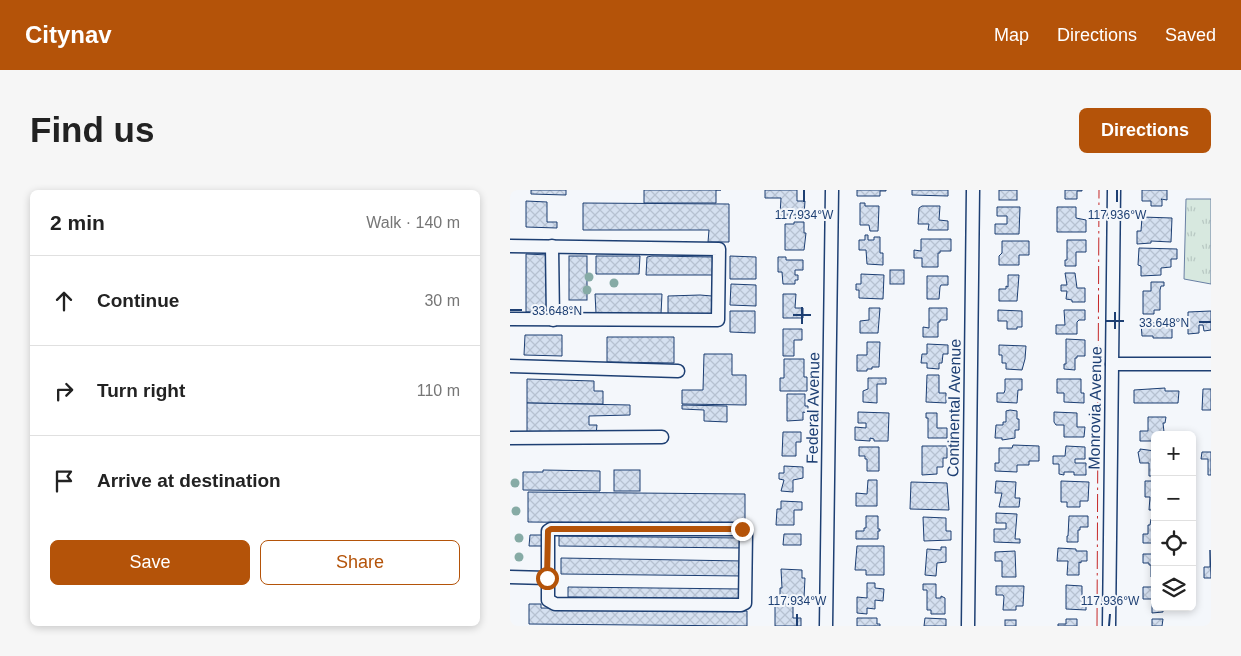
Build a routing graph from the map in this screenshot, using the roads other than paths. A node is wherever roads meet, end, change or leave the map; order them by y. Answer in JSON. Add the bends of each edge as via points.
{"nodes":[{"id":1,"x":832,"y":190,"type":"edge"},
{"id":2,"x":973,"y":190,"type":"edge"},
{"id":3,"x":1114,"y":190,"type":"edge"},
{"id":4,"x":510,"y":246,"type":"edge"},
{"id":5,"x":552,"y":246,"type":"junction"},
{"id":6,"x":510,"y":319,"type":"edge"},
{"id":7,"x":554,"y":320,"type":"junction"},
{"id":8,"x":1112,"y":364,"type":"junction"},
{"id":9,"x":1211,"y":364,"type":"edge"},
{"id":10,"x":510,"y":366,"type":"edge"},
{"id":11,"x":678,"y":371,"type":"dead end"},
{"id":12,"x":662,"y":437,"type":"dead end"},
{"id":13,"x":510,"y":438,"type":"edge"},
{"id":14,"x":510,"y":577,"type":"edge"},
{"id":15,"x":547,"y":578,"type":"junction"},
{"id":16,"x":826,"y":626,"type":"edge"},
{"id":17,"x":968,"y":626,"type":"edge"},
{"id":18,"x":1110,"y":626,"type":"edge"}],
"edges":[{"from":1,"to":16,"type":"street","name":"Federal Avenue"},
{"from":2,"to":17,"type":"street","name":"Continental Avenue"},
{"from":3,"to":8,"type":"street","name":"Monrovia Avenue"},
{"from":4,"to":5,"type":"street"},
{"from":5,"to":7,"type":"street"},
{"from":5,"to":7,"type":"street","via":[[719,249],[718,320]]},
{"from":6,"to":7,"type":"street"},
{"from":8,"to":9,"type":"street"},
{"from":8,"to":18,"type":"street","name":"Monrovia Avenue"},
{"from":10,"to":11,"type":"street"},
{"from":12,"to":13,"type":"street"},
{"from":14,"to":15,"type":"street"},
{"from":15,"to":15,"type":"street","via":[[548,600],[555,604],[741,605],[745,603],[746,532],[742,529],[551,529],[548,531]]}]}
